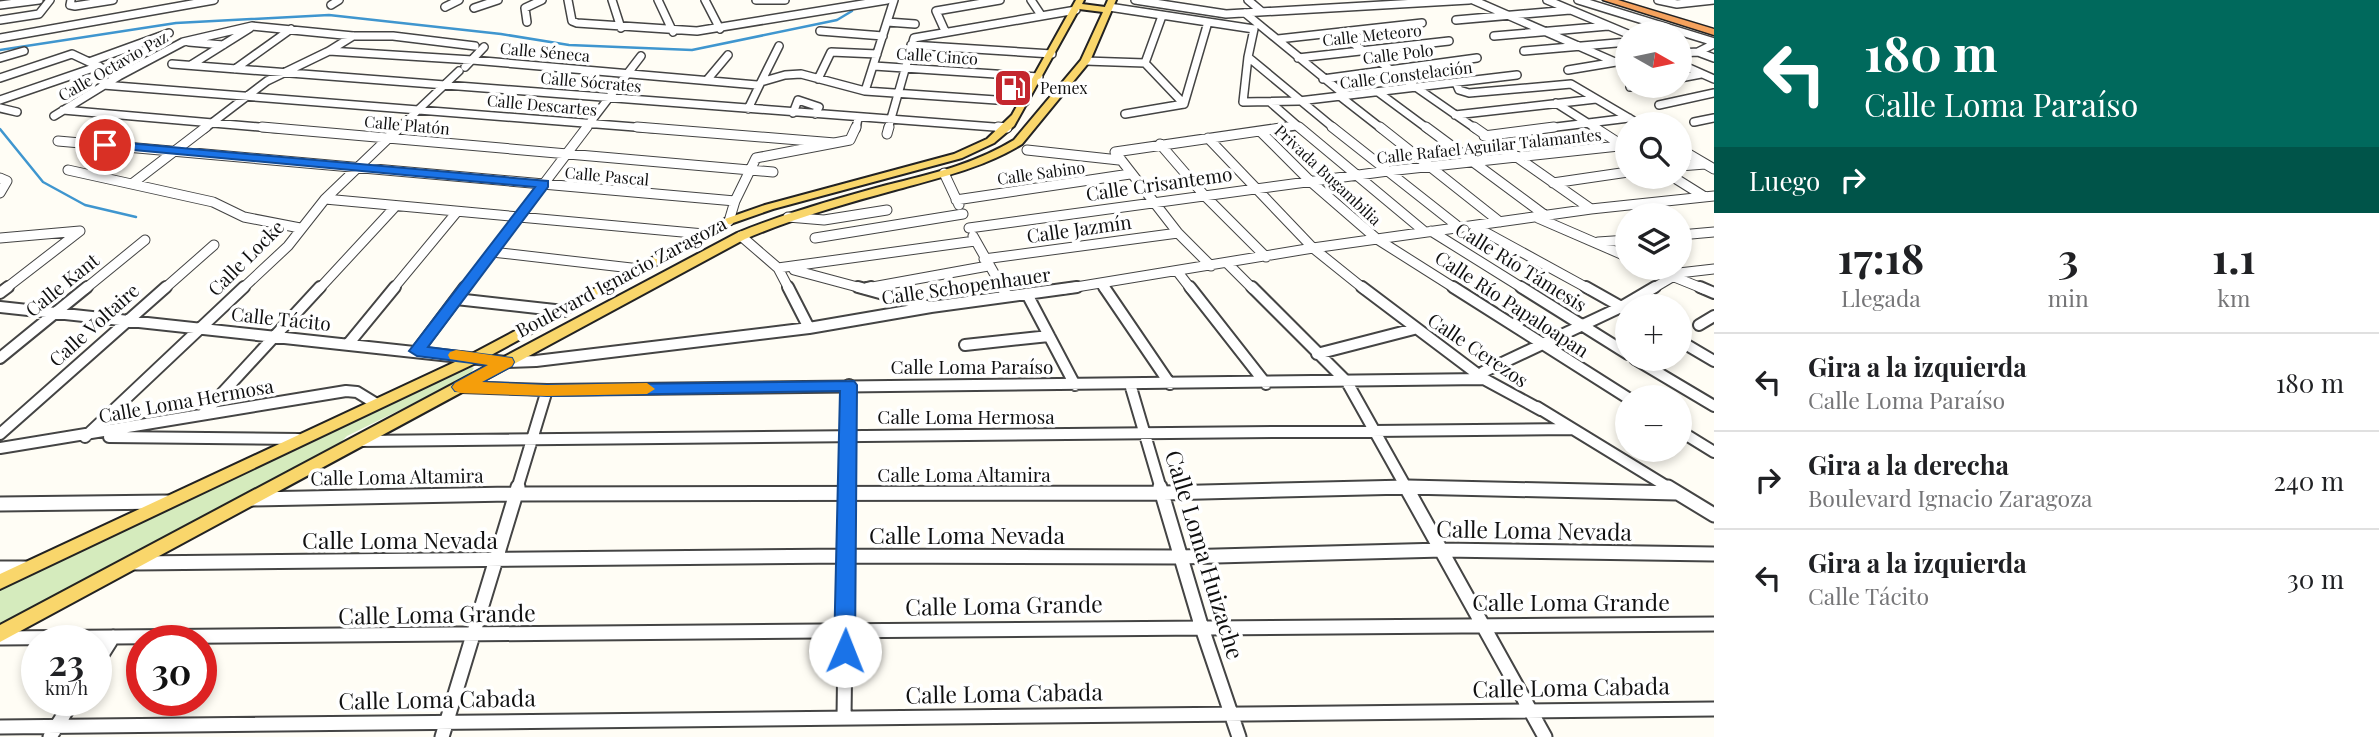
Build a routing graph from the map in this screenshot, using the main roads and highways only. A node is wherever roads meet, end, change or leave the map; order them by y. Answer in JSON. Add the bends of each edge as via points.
{"nodes":[{"id":1,"x":1608,"y":0,"type":"edge"},
{"id":2,"x":1624,"y":0,"type":"edge"},
{"id":3,"x":1078,"y":5,"type":"edge"},
{"id":4,"x":1110,"y":6,"type":"edge"},
{"id":5,"x":1714,"y":26,"type":"edge"},
{"id":6,"x":1713,"y":41,"type":"edge"},
{"id":7,"x":0,"y":582,"type":"edge"},
{"id":8,"x":0,"y":636,"type":"edge"}],
"edges":[{"from":1,"to":6,"type":"highway"},
{"from":2,"to":5,"type":"highway"},
{"from":3,"to":4,"type":"main road"},
{"from":3,"to":7,"type":"main road","name":"Boulevard Ignacio Zaragoza","via":[[1007,128],[985,145],[729,221],[475,358]]},
{"from":4,"to":8,"type":"main road","name":"Boulevard Ignacio Zaragoza","via":[[1085,61],[1018,142],[988,160],[741,236]]}]}
